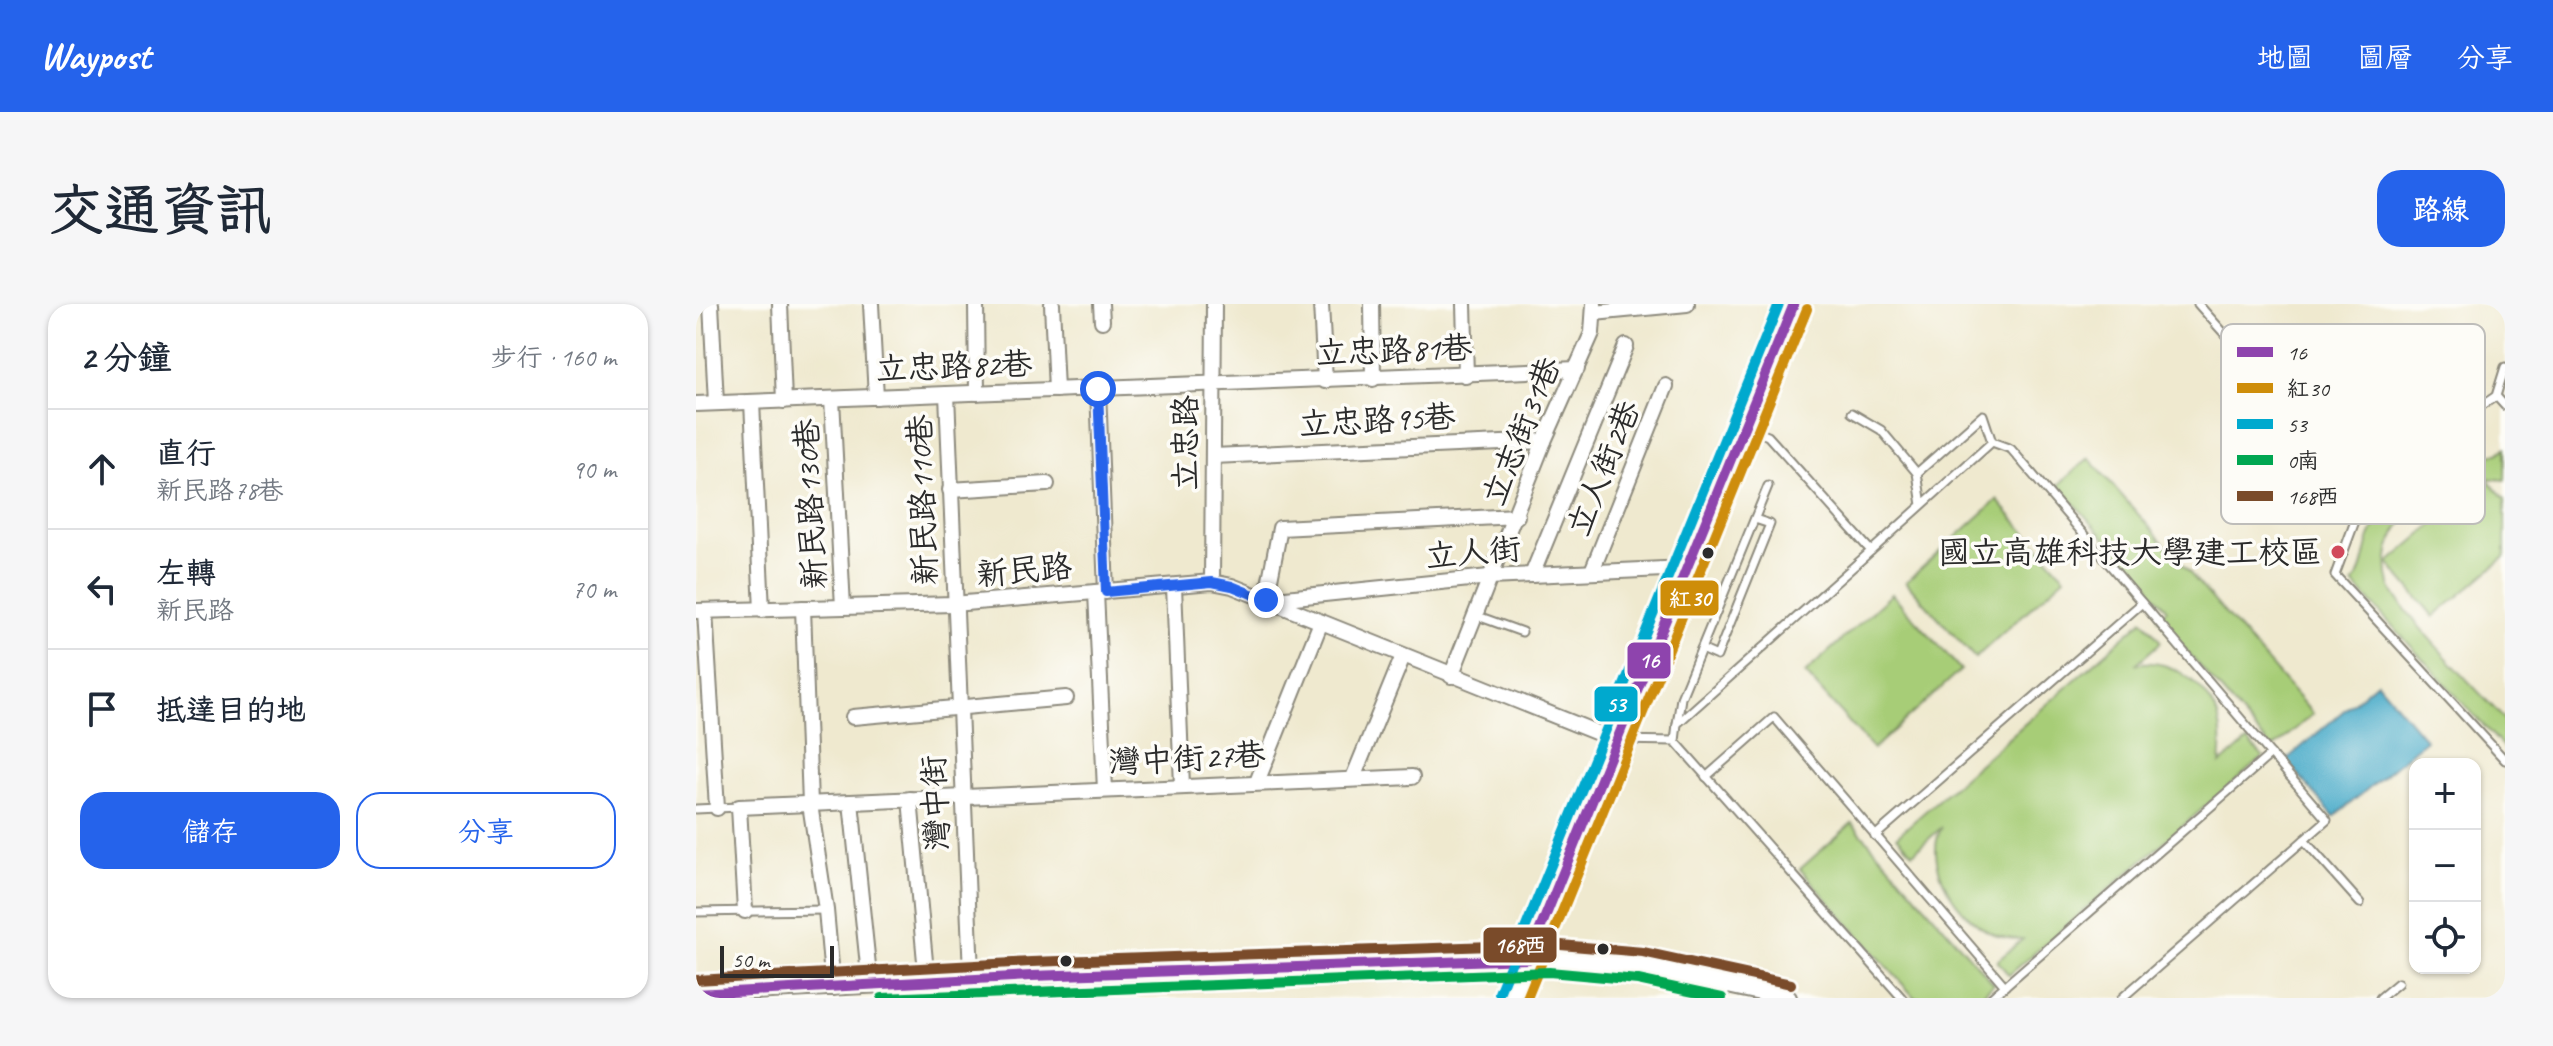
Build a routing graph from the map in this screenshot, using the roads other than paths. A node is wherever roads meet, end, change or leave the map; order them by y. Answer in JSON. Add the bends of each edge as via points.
{"nodes":[{"id":1,"x":711,"y":304,"type":"edge"},
{"id":2,"x":780,"y":304,"type":"edge"},
{"id":3,"x":871,"y":304,"type":"edge"},
{"id":4,"x":976,"y":304,"type":"edge"},
{"id":5,"x":1052,"y":304,"type":"edge"},
{"id":6,"x":1101,"y":304,"type":"edge"},
{"id":7,"x":1214,"y":304,"type":"edge"},
{"id":8,"x":1321,"y":304,"type":"edge"},
{"id":9,"x":1372,"y":304,"type":"edge"},
{"id":10,"x":1464,"y":304,"type":"edge"},
{"id":11,"x":1687,"y":304,"type":"edge"},
{"id":12,"x":1794,"y":304,"type":"edge"},
{"id":13,"x":2198,"y":304,"type":"edge"},
{"id":14,"x":1594,"y":308,"type":"edge"},
{"id":15,"x":1102,"y":321,"type":"dead end"},
{"id":16,"x":2221,"y":330,"type":"edge"},
{"id":17,"x":1626,"y":346,"type":"dead end"},
{"id":18,"x":2505,"y":367,"type":"edge"},
{"id":19,"x":1577,"y":369,"type":"junction"},
{"id":20,"x":1466,"y":376,"type":"junction"},
{"id":21,"x":1373,"y":379,"type":"junction"},
{"id":22,"x":1325,"y":381,"type":"junction"},
{"id":23,"x":1214,"y":384,"type":"junction"},
{"id":24,"x":1666,"y":386,"type":"dead end"},
{"id":25,"x":1098,"y":389,"type":"junction"},
{"id":26,"x":1056,"y":390,"type":"junction"},
{"id":27,"x":977,"y":393,"type":"junction"},
{"id":28,"x":947,"y":394,"type":"junction"},
{"id":29,"x":2496,"y":396,"type":"junction"},
{"id":30,"x":876,"y":397,"type":"junction"},
{"id":31,"x":832,"y":399,"type":"junction"},
{"id":32,"x":784,"y":401,"type":"junction"},
{"id":33,"x":752,"y":402,"type":"junction"},
{"id":34,"x":716,"y":403,"type":"junction"},
{"id":35,"x":2485,"y":403,"type":"edge"},
{"id":36,"x":696,"y":404,"type":"edge"},
{"id":37,"x":2505,"y":406,"type":"edge"},
{"id":38,"x":1852,"y":413,"type":"dead end"},
{"id":39,"x":1743,"y":427,"type":"junction"},
{"id":40,"x":1544,"y":441,"type":"junction"},
{"id":41,"x":1992,"y":442,"type":"junction"},
{"id":42,"x":1213,"y":456,"type":"junction"},
{"id":43,"x":1917,"y":473,"type":"junction"},
{"id":44,"x":1047,"y":484,"type":"dead end"},
{"id":45,"x":1768,"y":486,"type":"dead end"},
{"id":46,"x":950,"y":490,"type":"junction"},
{"id":47,"x":1922,"y":505,"type":"junction"},
{"id":48,"x":1517,"y":516,"type":"junction"},
{"id":49,"x":1755,"y":519,"type":"junction"},
{"id":50,"x":2354,"y":524,"type":"edge"},
{"id":51,"x":1871,"y":551,"type":"junction"},
{"id":52,"x":1738,"y":559,"type":"junction"},
{"id":53,"x":1753,"y":565,"type":"junction"},
{"id":54,"x":1686,"y":568,"type":"junction"},
{"id":55,"x":1592,"y":571,"type":"junction"},
{"id":56,"x":1532,"y":575,"type":"junction"},
{"id":57,"x":1489,"y":577,"type":"junction"},
{"id":58,"x":1212,"y":582,"type":"junction"},
{"id":59,"x":1174,"y":586,"type":"junction"},
{"id":60,"x":1101,"y":592,"type":"junction"},
{"id":61,"x":1266,"y":600,"type":"junction"},
{"id":62,"x":2142,"y":603,"type":"junction"},
{"id":63,"x":953,"y":604,"type":"junction"},
{"id":64,"x":1719,"y":605,"type":"junction"},
{"id":65,"x":843,"y":607,"type":"junction"},
{"id":66,"x":803,"y":608,"type":"junction"},
{"id":67,"x":762,"y":610,"type":"junction"},
{"id":68,"x":700,"y":611,"type":"edge"},
{"id":69,"x":1735,"y":611,"type":"junction"},
{"id":70,"x":1475,"y":615,"type":"junction"},
{"id":71,"x":1321,"y":622,"type":"junction"},
{"id":72,"x":1522,"y":632,"type":"dead end"},
{"id":73,"x":1701,"y":649,"type":"junction"},
{"id":74,"x":1403,"y":656,"type":"junction"},
{"id":75,"x":1451,"y":676,"type":"junction"},
{"id":76,"x":1066,"y":698,"type":"dead end"},
{"id":77,"x":958,"y":709,"type":"junction"},
{"id":78,"x":853,"y":717,"type":"dead end"},
{"id":79,"x":1677,"y":724,"type":"junction"},
{"id":80,"x":1615,"y":740,"type":"junction"},
{"id":81,"x":1675,"y":741,"type":"junction"},
{"id":82,"x":2271,"y":754,"type":"junction"},
{"id":83,"x":2505,"y":760,"type":"edge"},
{"id":84,"x":1412,"y":777,"type":"dead end"},
{"id":85,"x":1706,"y":777,"type":"junction"},
{"id":86,"x":1353,"y":778,"type":"junction"},
{"id":87,"x":1257,"y":782,"type":"junction"},
{"id":88,"x":1182,"y":786,"type":"junction"},
{"id":89,"x":1105,"y":790,"type":"junction"},
{"id":90,"x":964,"y":796,"type":"junction"},
{"id":91,"x":910,"y":799,"type":"junction"},
{"id":92,"x":851,"y":802,"type":"junction"},
{"id":93,"x":810,"y":804,"type":"junction"},
{"id":94,"x":739,"y":807,"type":"junction"},
{"id":95,"x":717,"y":808,"type":"junction"},
{"id":96,"x":696,"y":809,"type":"edge"},
{"id":97,"x":1875,"y":836,"type":"junction"},
{"id":98,"x":2304,"y":840,"type":"junction"},
{"id":99,"x":2360,"y":903,"type":"dead end"},
{"id":100,"x":826,"y":910,"type":"junction"},
{"id":101,"x":745,"y":911,"type":"junction"},
{"id":102,"x":696,"y":912,"type":"edge"},
{"id":103,"x":1528,"y":959,"type":"junction"},
{"id":104,"x":970,"y":980,"type":"junction"},
{"id":105,"x":927,"y":983,"type":"junction"},
{"id":106,"x":2398,"y":983,"type":"dead end"},
{"id":107,"x":870,"y":985,"type":"junction"},
{"id":108,"x":2005,"y":986,"type":"junction"},
{"id":109,"x":833,"y":988,"type":"junction"},
{"id":110,"x":696,"y":994,"type":"edge"},
{"id":111,"x":972,"y":998,"type":"edge"},
{"id":112,"x":1512,"y":998,"type":"edge"},
{"id":113,"x":1788,"y":998,"type":"edge"},
{"id":114,"x":1902,"y":998,"type":"edge"},
{"id":115,"x":1991,"y":998,"type":"edge"},
{"id":116,"x":2122,"y":998,"type":"edge"},
{"id":117,"x":2380,"y":998,"type":"edge"}],
"edges":[{"from":1,"to":34,"type":"street"},
{"from":2,"to":32,"type":"street"},
{"from":3,"to":30,"type":"street"},
{"from":4,"to":27,"type":"street"},
{"from":5,"to":26,"type":"street"},
{"from":6,"to":15,"type":"street"},
{"from":7,"to":23,"type":"street","name":"立忠路"},
{"from":8,"to":22,"type":"street"},
{"from":9,"to":21,"type":"street"},
{"from":10,"to":20,"type":"street"},
{"from":11,"to":14,"type":"street"},
{"from":12,"to":39,"type":"street"},
{"from":13,"to":16,"type":"lane"},
{"from":14,"to":19,"type":"street","name":"立志街31巷","via":[[1592,333]]},
{"from":17,"to":56,"type":"street"},
{"from":18,"to":29,"type":"lane"},
{"from":19,"to":20,"type":"street","name":"立忠路81巷"},
{"from":19,"to":40,"type":"street","name":"立志街31巷"},
{"from":20,"to":21,"type":"street","name":"立忠路81巷"},
{"from":21,"to":22,"type":"street","name":"立忠路81巷"},
{"from":22,"to":23,"type":"street","name":"立忠路81巷"},
{"from":23,"to":25,"type":"street","name":"立忠路82巷"},
{"from":23,"to":42,"type":"street","name":"立忠路"},
{"from":24,"to":55,"type":"street","name":"立人街2巷"},
{"from":25,"to":26,"type":"street","name":"立忠路82巷"},
{"from":25,"to":60,"type":"street"},
{"from":26,"to":27,"type":"street","name":"立忠路82巷"},
{"from":27,"to":28,"type":"street","name":"立忠路82巷"},
{"from":28,"to":30,"type":"street","name":"立忠路82巷"},
{"from":28,"to":46,"type":"street","name":"新民路110巷"},
{"from":29,"to":35,"type":"lane"},
{"from":29,"to":37,"type":"lane"},
{"from":30,"to":31,"type":"street","name":"立忠路82巷"},
{"from":31,"to":32,"type":"street","name":"立忠路82巷"},
{"from":31,"to":65,"type":"street","name":"新民路130巷"},
{"from":32,"to":33,"type":"street","name":"立忠路82巷"},
{"from":33,"to":34,"type":"street","name":"立忠路82巷"},
{"from":33,"to":67,"type":"street"},
{"from":34,"to":36,"type":"street","name":"立忠路82巷"},
{"from":38,"to":43,"type":"lane","via":[[1881,430]]},
{"from":39,"to":51,"type":"lane","via":[[1768,436]]},
{"from":39,"to":54,"type":"street"},
{"from":40,"to":42,"type":"street","name":"立忠路95巷"},
{"from":40,"to":48,"type":"street","name":"立志街31巷"},
{"from":41,"to":43,"type":"lane","via":[[1983,415]]},
{"from":41,"to":47,"type":"lane"},
{"from":41,"to":62,"type":"lane","via":[[2011,449]]},
{"from":42,"to":58,"type":"street","name":"立忠路"},
{"from":43,"to":47,"type":"lane"},
{"from":44,"to":46,"type":"street"},
{"from":45,"to":49,"type":"lane"},
{"from":46,"to":63,"type":"street","name":"新民路110巷"},
{"from":47,"to":51,"type":"lane"},
{"from":48,"to":57,"type":"street","name":"立志街31巷"},
{"from":48,"to":61,"type":"street","via":[[1280,528]]},
{"from":49,"to":52,"type":"lane"},
{"from":49,"to":53,"type":"lane","via":[[1770,524]]},
{"from":50,"to":83,"type":"lane","via":[[2335,575]]},
{"from":51,"to":79,"type":"lane"},
{"from":52,"to":53,"type":"lane"},
{"from":52,"to":64,"type":"lane"},
{"from":53,"to":69,"type":"lane"},
{"from":54,"to":55,"type":"street","name":"立人街"},
{"from":54,"to":80,"type":"street"},
{"from":55,"to":56,"type":"street","name":"立人街"},
{"from":56,"to":57,"type":"street","name":"立人街"},
{"from":57,"to":61,"type":"street","name":"立人街"},
{"from":57,"to":70,"type":"street","name":"立志街31巷"},
{"from":58,"to":59,"type":"street","name":"新民路"},
{"from":58,"to":61,"type":"street","name":"新民路"},
{"from":59,"to":60,"type":"street","name":"新民路"},
{"from":59,"to":88,"type":"street"},
{"from":60,"to":63,"type":"street","name":"新民路"},
{"from":60,"to":89,"type":"street"},
{"from":61,"to":71,"type":"street","name":"新民路"},
{"from":62,"to":82,"type":"lane"},
{"from":62,"to":97,"type":"lane"},
{"from":63,"to":65,"type":"street","name":"新民路"},
{"from":63,"to":77,"type":"street","name":"灣中街"},
{"from":64,"to":69,"type":"lane"},
{"from":64,"to":73,"type":"lane"},
{"from":65,"to":66,"type":"street","name":"新民路"},
{"from":66,"to":67,"type":"street","name":"新民路"},
{"from":66,"to":93,"type":"street"},
{"from":67,"to":68,"type":"street","name":"新民路"},
{"from":68,"to":95,"type":"street"},
{"from":69,"to":73,"type":"lane","via":[[1717,656]]},
{"from":70,"to":72,"type":"lane"},
{"from":70,"to":75,"type":"street","name":"立志街31巷"},
{"from":71,"to":74,"type":"street","name":"新民路"},
{"from":71,"to":87,"type":"street"},
{"from":73,"to":79,"type":"lane","via":[[1681,698]]},
{"from":74,"to":75,"type":"street","name":"新民路"},
{"from":74,"to":86,"type":"street"},
{"from":75,"to":80,"type":"street","name":"新民路"},
{"from":76,"to":77,"type":"street"},
{"from":77,"to":78,"type":"street"},
{"from":77,"to":90,"type":"street","name":"灣中街"},
{"from":79,"to":81,"type":"lane"},
{"from":80,"to":81,"type":"lane"},
{"from":80,"to":103,"type":"street"},
{"from":81,"to":85,"type":"lane"},
{"from":82,"to":98,"type":"lane","via":[[2327,820]]},
{"from":82,"to":108,"type":"lane"},
{"from":84,"to":86,"type":"street","name":"灣中街27巷"},
{"from":85,"to":97,"type":"lane","via":[[1774,717]]},
{"from":85,"to":114,"type":"lane"},
{"from":86,"to":87,"type":"street","name":"灣中街27巷"},
{"from":87,"to":88,"type":"street","name":"灣中街27巷"},
{"from":88,"to":89,"type":"street","name":"灣中街27巷"},
{"from":89,"to":90,"type":"street","name":"灣中街27巷"},
{"from":90,"to":91,"type":"street","name":"灣中街27巷"},
{"from":90,"to":104,"type":"street","name":"灣中街"},
{"from":91,"to":92,"type":"street","name":"灣中街27巷"},
{"from":91,"to":105,"type":"street"},
{"from":92,"to":93,"type":"street","name":"灣中街27巷"},
{"from":92,"to":107,"type":"street"},
{"from":93,"to":94,"type":"street","name":"灣中街27巷"},
{"from":93,"to":100,"type":"street"},
{"from":94,"to":95,"type":"lane"},
{"from":94,"to":101,"type":"street"},
{"from":95,"to":96,"type":"lane"},
{"from":97,"to":108,"type":"lane"},
{"from":98,"to":99,"type":"lane"},
{"from":98,"to":116,"type":"lane"},
{"from":100,"to":101,"type":"lane"},
{"from":100,"to":109,"type":"street"},
{"from":101,"to":102,"type":"lane"},
{"from":103,"to":104,"type":"street"},
{"from":103,"to":112,"type":"street"},
{"from":103,"to":113,"type":"street","via":[[1640,966]]},
{"from":104,"to":105,"type":"street"},
{"from":104,"to":111,"type":"street","name":"灣中街"},
{"from":105,"to":107,"type":"street"},
{"from":106,"to":117,"type":"lane"},
{"from":107,"to":109,"type":"street"},
{"from":108,"to":115,"type":"lane"},
{"from":109,"to":110,"type":"street"}]}
